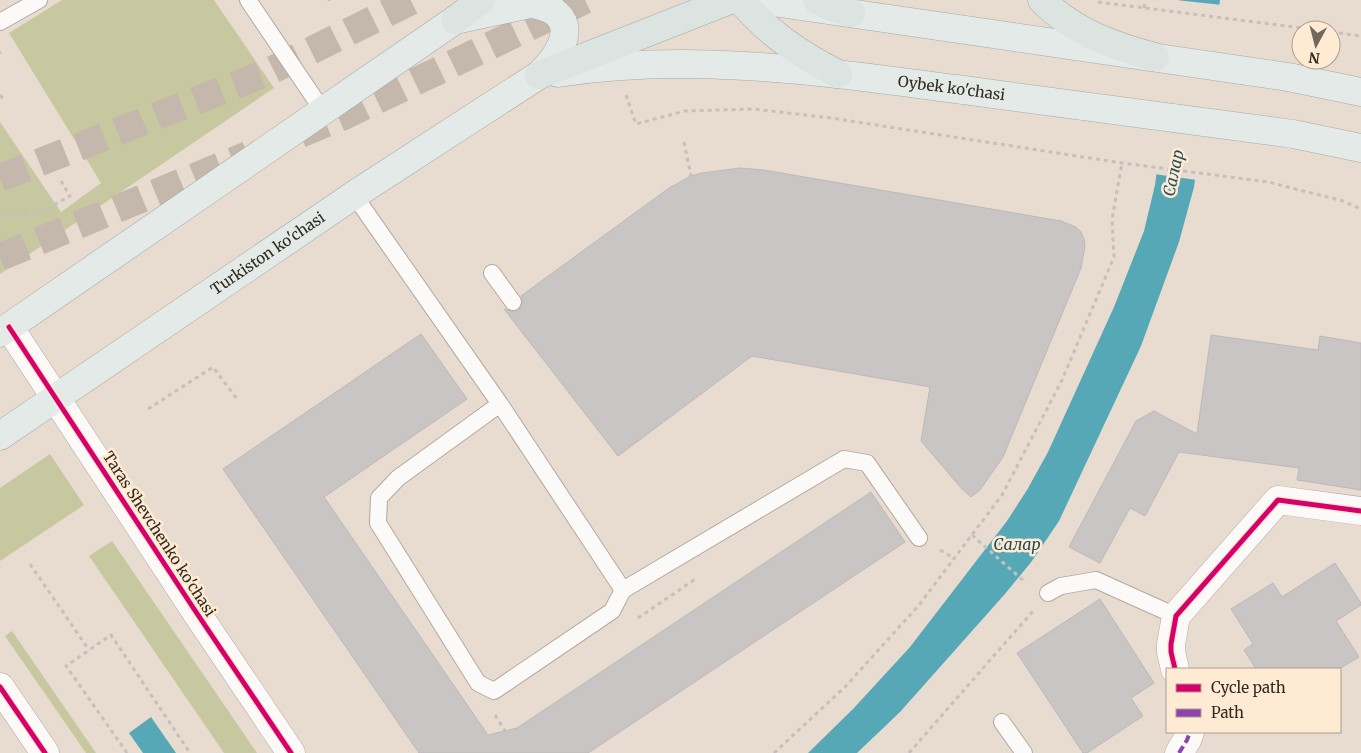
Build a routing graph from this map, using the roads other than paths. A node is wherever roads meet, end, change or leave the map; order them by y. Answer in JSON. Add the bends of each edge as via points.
{"nodes":[{"id":1,"x":39,"y":0,"type":"edge"},
{"id":2,"x":248,"y":0,"type":"edge"},
{"id":3,"x":481,"y":0,"type":"edge"},
{"id":4,"x":566,"y":0,"type":"edge"},
{"id":5,"x":730,"y":0,"type":"edge"},
{"id":6,"x":740,"y":0,"type":"edge"},
{"id":7,"x":759,"y":0,"type":"edge"},
{"id":8,"x":817,"y":0,"type":"edge"},
{"id":9,"x":1042,"y":0,"type":"edge"},
{"id":10,"x":530,"y":4,"type":"junction"},
{"id":11,"x":851,"y":13,"type":"junction"},
{"id":12,"x":455,"y":20,"type":"junction"},
{"id":13,"x":0,"y":22,"type":"edge"},
{"id":14,"x":1155,"y":57,"type":"junction"},
{"id":15,"x":838,"y":74,"type":"junction"},
{"id":16,"x":539,"y":76,"type":"junction"},
{"id":17,"x":1361,"y":92,"type":"edge"},
{"id":18,"x":323,"y":111,"type":"junction"},
{"id":19,"x":1361,"y":148,"type":"edge"},
{"id":20,"x":354,"y":195,"type":"junction"},
{"id":21,"x":492,"y":273,"type":"dead end"},
{"id":22,"x":513,"y":302,"type":"dead end"},
{"id":23,"x":4,"y":330,"type":"edge"},
{"id":24,"x":55,"y":398,"type":"junction"},
{"id":25,"x":500,"y":404,"type":"junction"},
{"id":26,"x":0,"y":436,"type":"edge"},
{"id":27,"x":1361,"y":511,"type":"edge"},
{"id":28,"x":919,"y":538,"type":"dead end"},
{"id":29,"x":622,"y":590,"type":"junction"},
{"id":30,"x":1048,"y":594,"type":"road end"},
{"id":31,"x":1176,"y":616,"type":"junction"},
{"id":32,"x":1175,"y":668,"type":"edge"},
{"id":33,"x":0,"y":687,"type":"edge"},
{"id":34,"x":1002,"y":722,"type":"dead end"},
{"id":35,"x":1190,"y":733,"type":"edge"},
{"id":36,"x":45,"y":753,"type":"edge"},
{"id":37,"x":291,"y":753,"type":"edge"},
{"id":38,"x":1024,"y":753,"type":"edge"},
{"id":39,"x":1179,"y":753,"type":"edge"}],
"edges":[{"from":1,"to":13,"type":"lane"},
{"from":2,"to":18,"type":"lane"},
{"from":3,"to":12,"type":"highway"},
{"from":4,"to":10,"type":"main road"},
{"from":5,"to":16,"type":"highway"},
{"from":6,"to":15,"type":"highway","via":[[781,40]]},
{"from":7,"to":11,"type":"main road"},
{"from":8,"to":11,"type":"highway"},
{"from":9,"to":14,"type":"highway","via":[[1092,36]]},
{"from":10,"to":12,"type":"main road"},
{"from":10,"to":16,"type":"main road","via":[[549,8],[558,14],[566,30],[558,53]]},
{"from":11,"to":14,"type":"main road"},
{"from":12,"to":18,"type":"main road"},
{"from":14,"to":17,"type":"main road","via":[[1288,77]]},
{"from":15,"to":16,"type":"main road","name":"Oybek ko'chasi","via":[[651,64],[616,65]]},
{"from":15,"to":19,"type":"main road","name":"Oybek ko'chasi","via":[[1293,134]]},
{"from":16,"to":20,"type":"main road","name":"Turkiston ko'chasi"},
{"from":18,"to":23,"type":"main road"},
{"from":20,"to":24,"type":"main road","name":"Turkiston ko'chasi"},
{"from":20,"to":25,"type":"lane"},
{"from":21,"to":22,"type":"lane"},
{"from":23,"to":24,"type":"street","name":"Taras Shevchenko ko'chasi"},
{"from":24,"to":26,"type":"main road","name":"Turkiston ko'chasi"},
{"from":24,"to":37,"type":"street","name":"Taras Shevchenko ko'chasi"},
{"from":25,"to":29,"type":"lane"},
{"from":25,"to":29,"type":"lane","via":[[398,478],[379,498],[378,523],[478,683],[494,691],[612,611]]},
{"from":27,"to":31,"type":"street","via":[[1278,500]]},
{"from":28,"to":29,"type":"lane","via":[[867,463],[844,458]]},
{"from":30,"to":31,"type":"lane","via":[[1061,586],[1096,580]]},
{"from":31,"to":32,"type":"street","via":[[1171,644]]},
{"from":33,"to":36,"type":"street"},
{"from":34,"to":38,"type":"lane"},
{"from":35,"to":39,"type":"street"}]}
